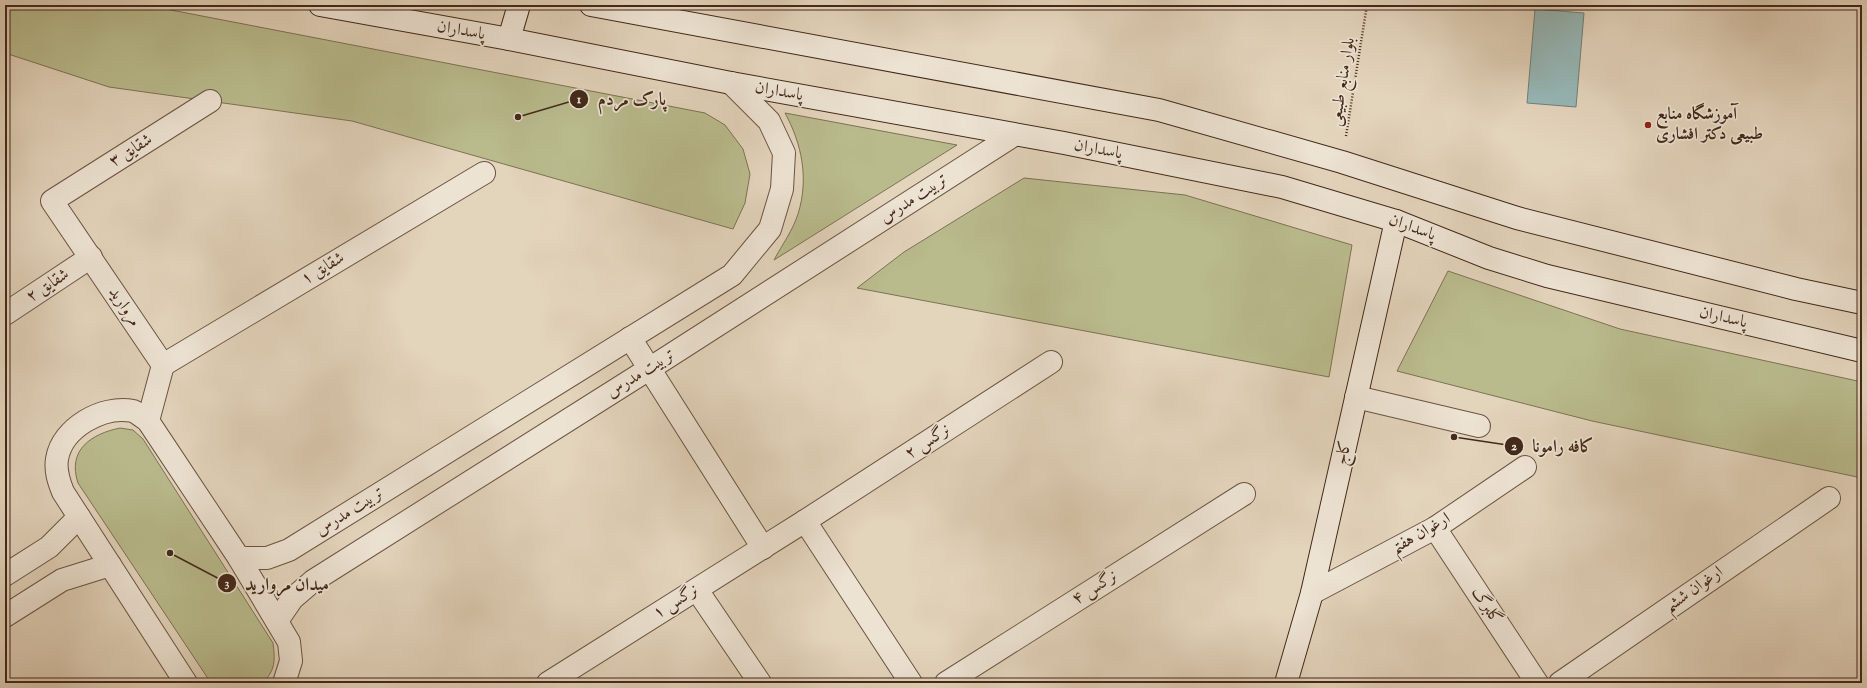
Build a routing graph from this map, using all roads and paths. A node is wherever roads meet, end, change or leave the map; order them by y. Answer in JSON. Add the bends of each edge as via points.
{"nodes":[{"id":1,"x":320,"y":5,"type":"edge"},
{"id":2,"x":519,"y":5,"type":"edge"},
{"id":3,"x":591,"y":5,"type":"edge"},
{"id":4,"x":1367,"y":5,"type":"edge"},
{"id":5,"x":509,"y":39,"type":"junction"},
{"id":6,"x":731,"y":83,"type":"junction"},
{"id":7,"x":210,"y":101,"type":"dead end"},
{"id":8,"x":1014,"y":135,"type":"junction"},
{"id":9,"x":1342,"y":162,"type":"junction"},
{"id":10,"x":484,"y":173,"type":"dead end"},
{"id":11,"x":52,"y":201,"type":"joint"},
{"id":12,"x":1396,"y":221,"type":"junction"},
{"id":13,"x":91,"y":258,"type":"junction"},
{"id":14,"x":1862,"y":304,"type":"edge"},
{"id":15,"x":5,"y":314,"type":"edge"},
{"id":16,"x":630,"y":338,"type":"junction"},
{"id":17,"x":1862,"y":351,"type":"edge"},
{"id":18,"x":1051,"y":362,"type":"dead end"},
{"id":19,"x":163,"y":365,"type":"junction"},
{"id":20,"x":650,"y":369,"type":"junction"},
{"id":21,"x":1356,"y":397,"type":"junction"},
{"id":22,"x":148,"y":421,"type":"junction"},
{"id":23,"x":1480,"y":426,"type":"dead end"},
{"id":24,"x":1525,"y":467,"type":"dead end"},
{"id":25,"x":1244,"y":494,"type":"dead end"},
{"id":26,"x":1829,"y":498,"type":"dead end"},
{"id":27,"x":79,"y":517,"type":"junction"},
{"id":28,"x":805,"y":522,"type":"junction"},
{"id":29,"x":1435,"y":528,"type":"junction"},
{"id":30,"x":763,"y":548,"type":"junction"},
{"id":31,"x":239,"y":558,"type":"junction"},
{"id":32,"x":110,"y":564,"type":"junction"},
{"id":33,"x":5,"y":575,"type":"edge"},
{"id":34,"x":696,"y":590,"type":"junction"},
{"id":35,"x":1312,"y":594,"type":"junction"},
{"id":36,"x":5,"y":616,"type":"edge"},
{"id":37,"x":277,"y":622,"type":"junction"},
{"id":38,"x":186,"y":683,"type":"edge"},
{"id":39,"x":284,"y":683,"type":"edge"},
{"id":40,"x":548,"y":683,"type":"edge"},
{"id":41,"x":760,"y":683,"type":"edge"},
{"id":42,"x":911,"y":683,"type":"edge"},
{"id":43,"x":946,"y":683,"type":"edge"},
{"id":44,"x":1286,"y":683,"type":"edge"},
{"id":45,"x":1537,"y":683,"type":"edge"},
{"id":46,"x":1560,"y":683,"type":"edge"}],
"edges":[{"from":1,"to":5,"type":"street","name":"پاسداران"},
{"from":2,"to":5,"type":"street"},
{"from":3,"to":9,"type":"street","via":[[1159,110]]},
{"from":4,"to":9,"type":"path","name":"بلوار منابع طبیعی"},
{"from":5,"to":6,"type":"street","name":"پاسداران"},
{"from":6,"to":8,"type":"street","name":"پاسداران"},
{"from":6,"to":16,"type":"street","name":"تربیت مدرس","via":[[769,121],[784,153],[782,189],[770,229],[732,275]]},
{"from":7,"to":11,"type":"street","name":"شقایق ۳"},
{"from":8,"to":12,"type":"street","name":"پاسداران","via":[[1282,187]]},
{"from":8,"to":20,"type":"street","name":"تربیت مدرس"},
{"from":9,"to":14,"type":"street","via":[[1517,218]]},
{"from":10,"to":19,"type":"street","name":"شقایق ۱"},
{"from":11,"to":13,"type":"street","name":"مروارید"},
{"from":12,"to":17,"type":"street","name":"پاسداران","via":[[1489,258],[1547,276]]},
{"from":12,"to":21,"type":"street","name":"کاج"},
{"from":13,"to":15,"type":"street","name":"شقایق ۲"},
{"from":13,"to":19,"type":"street","name":"مروارید"},
{"from":16,"to":20,"type":"street"},
{"from":16,"to":31,"type":"street","name":"تربیت مدرس","via":[[289,550],[267,558]]},
{"from":18,"to":28,"type":"street","name":"نرگس ۲"},
{"from":19,"to":22,"type":"street"},
{"from":20,"to":30,"type":"street"},
{"from":20,"to":37,"type":"street","name":"تربیت مدرس","via":[[313,581],[292,599]]},
{"from":21,"to":23,"type":"street"},
{"from":21,"to":35,"type":"street","name":"کاج"},
{"from":22,"to":27,"type":"street","via":[[134,411],[116,411],[85,421],[72,430],[62,444],[57,460],[57,477]]},
{"from":22,"to":31,"type":"street"},
{"from":24,"to":29,"type":"street","name":"ارغوان هفتم"},
{"from":25,"to":43,"type":"street","name":"نرگس ۴"},
{"from":26,"to":46,"type":"street","name":"ارغوان ششم"},
{"from":27,"to":32,"type":"street"},
{"from":27,"to":33,"type":"street","via":[[49,547]]},
{"from":28,"to":30,"type":"street","name":"نرگس ۱"},
{"from":28,"to":42,"type":"street"},
{"from":29,"to":35,"type":"street","name":"ارغوان هفتم"},
{"from":29,"to":45,"type":"street","name":"گلبرگ"},
{"from":30,"to":34,"type":"street","name":"نرگس ۱"},
{"from":31,"to":37,"type":"street"},
{"from":32,"to":36,"type":"street","via":[[62,580]]},
{"from":32,"to":38,"type":"street"},
{"from":34,"to":40,"type":"street","name":"نرگس ۱"},
{"from":34,"to":41,"type":"street"},
{"from":35,"to":44,"type":"street","name":"کاج"},
{"from":37,"to":39,"type":"street","via":[[289,642],[291,661]]}]}
